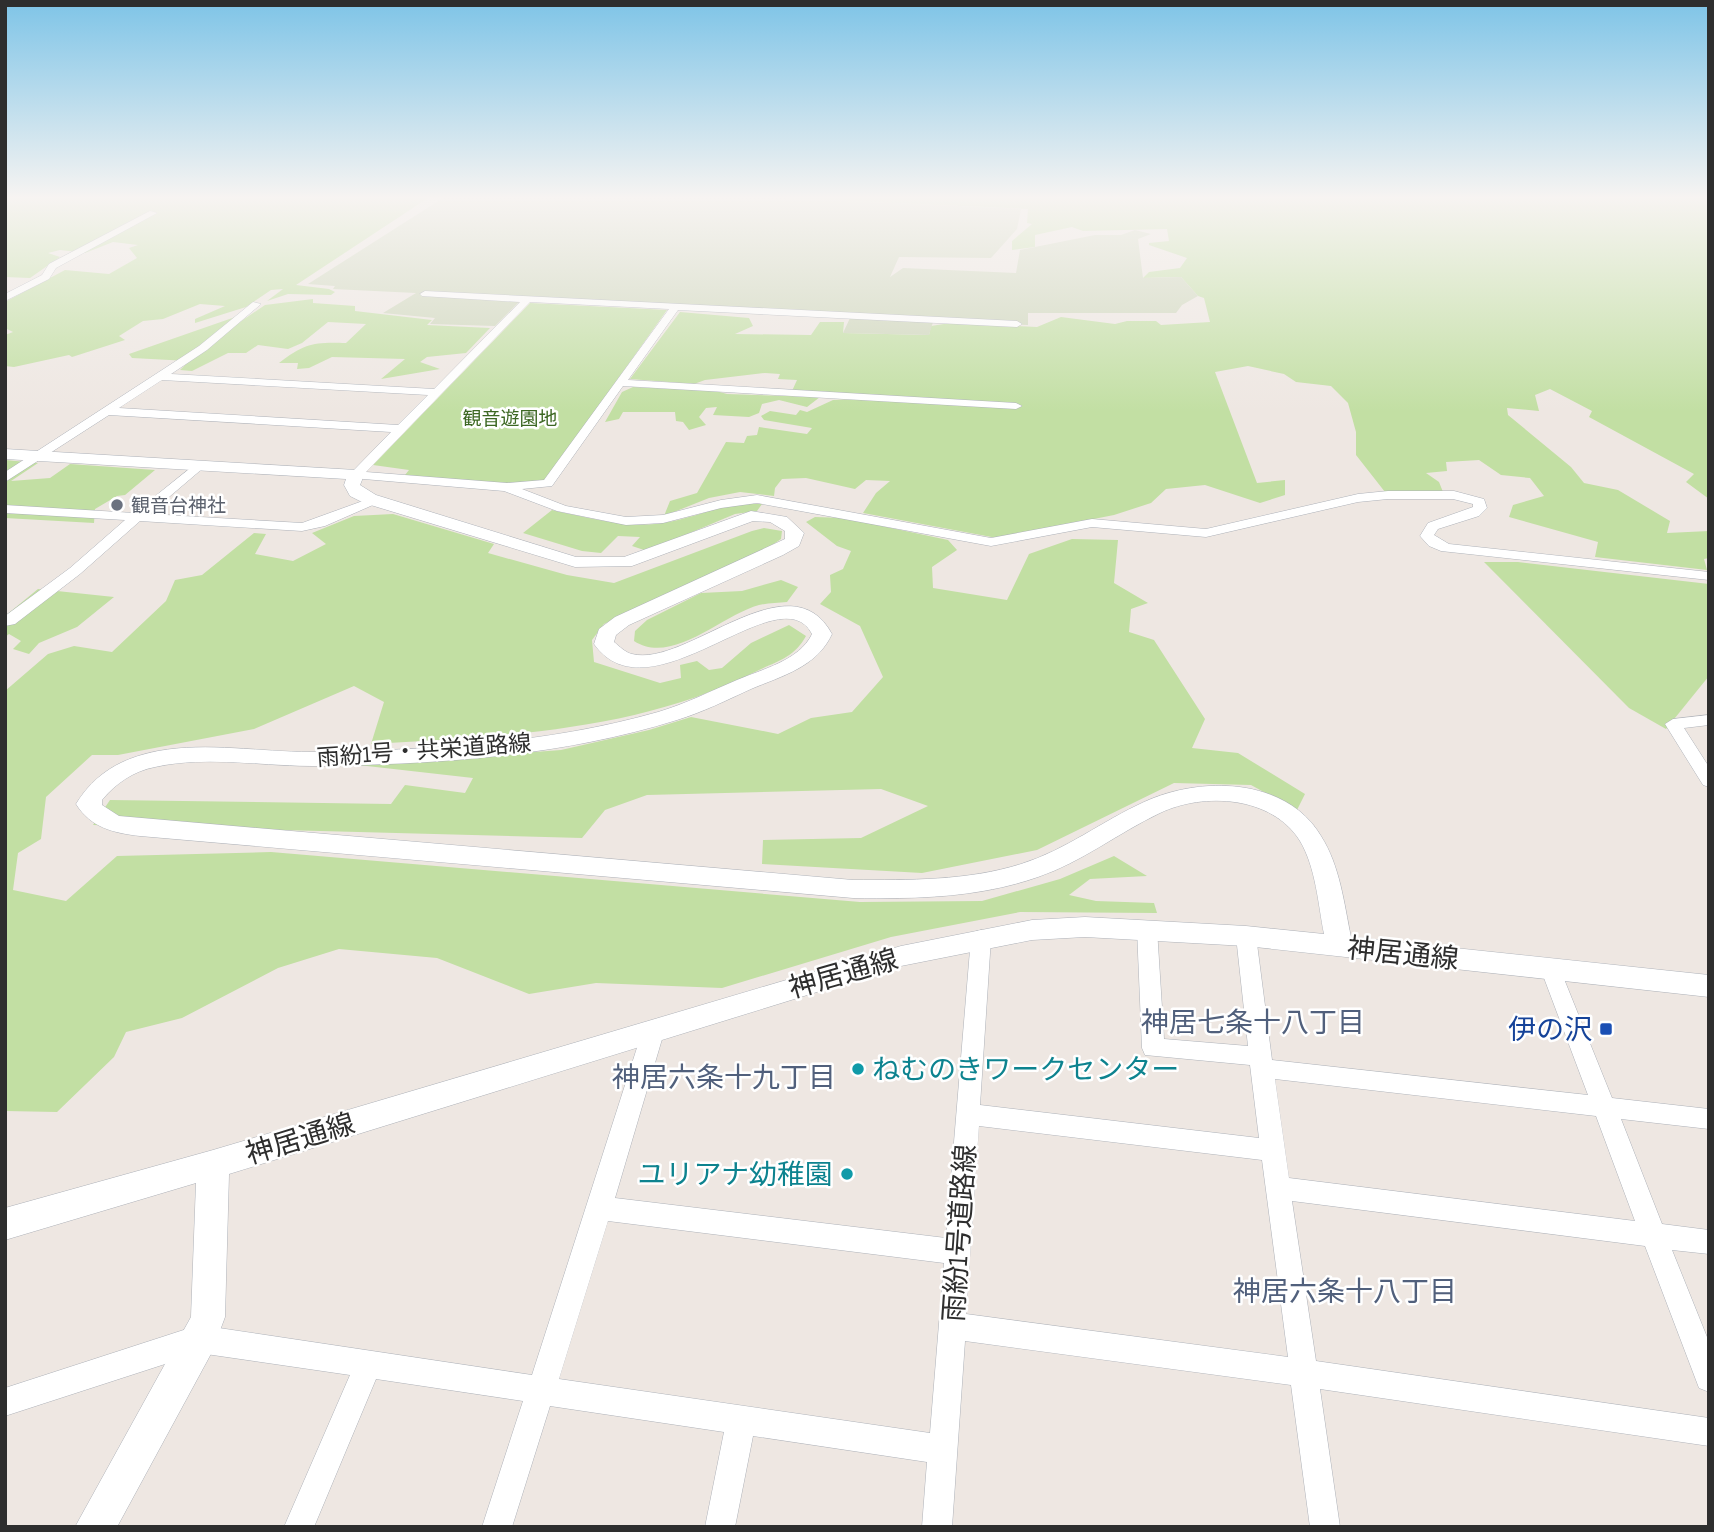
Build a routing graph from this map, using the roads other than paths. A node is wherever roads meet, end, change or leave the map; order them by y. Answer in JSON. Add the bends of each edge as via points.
{"nodes":[{"id":1,"x":50,"y":269,"type":"edge"},
{"id":2,"x":425,"y":294,"type":"dead end"},
{"id":3,"x":5,"y":298,"type":"edge"},
{"id":4,"x":528,"y":299,"type":"junction"},
{"id":5,"x":256,"y":304,"type":"dead end"},
{"id":6,"x":676,"y":306,"type":"junction"},
{"id":7,"x":1017,"y":324,"type":"dead end"},
{"id":8,"x":158,"y":376,"type":"junction"},
{"id":9,"x":620,"y":383,"type":"junction"},
{"id":10,"x":437,"y":393,"type":"junction"},
{"id":11,"x":1016,"y":406,"type":"dead end"},
{"id":12,"x":106,"y":411,"type":"junction"},
{"id":13,"x":401,"y":429,"type":"junction"},
{"id":14,"x":5,"y":454,"type":"edge"},
{"id":15,"x":37,"y":456,"type":"junction"},
{"id":16,"x":198,"y":466,"type":"junction"},
{"id":17,"x":356,"y":475,"type":"junction"},
{"id":18,"x":5,"y":478,"type":"edge"},
{"id":19,"x":507,"y":488,"type":"junction"},
{"id":20,"x":376,"y":501,"type":"junction"},
{"id":21,"x":806,"y":508,"type":"junction"},
{"id":22,"x":5,"y":509,"type":"edge"},
{"id":23,"x":137,"y":517,"type":"junction"},
{"id":24,"x":783,"y":521,"type":"junction"},
{"id":25,"x":1709,"y":576,"type":"edge"},
{"id":26,"x":5,"y":621,"type":"edge"},
{"id":27,"x":1709,"y":720,"type":"edge"},
{"id":28,"x":1709,"y":781,"type":"edge"},
{"id":29,"x":1147,"y":929,"type":"junction"},
{"id":30,"x":1246,"y":936,"type":"junction"},
{"id":31,"x":981,"y":938,"type":"junction"},
{"id":32,"x":1339,"y":946,"type":"junction"},
{"id":33,"x":1550,"y":970,"type":"junction"},
{"id":34,"x":1709,"y":986,"type":"edge"},
{"id":35,"x":654,"y":1029,"type":"junction"},
{"id":36,"x":1261,"y":1062,"type":"junction"},
{"id":37,"x":1604,"y":1107,"type":"junction"},
{"id":38,"x":968,"y":1114,"type":"junction"},
{"id":39,"x":1709,"y":1119,"type":"edge"},
{"id":40,"x":1273,"y":1150,"type":"junction"},
{"id":41,"x":213,"y":1164,"type":"junction"},
{"id":42,"x":1279,"y":1188,"type":"junction"},
{"id":43,"x":600,"y":1208,"type":"junction"},
{"id":44,"x":5,"y":1224,"type":"edge"},
{"id":45,"x":1653,"y":1235,"type":"junction"},
{"id":46,"x":1709,"y":1242,"type":"edge"},
{"id":47,"x":957,"y":1252,"type":"junction"},
{"id":48,"x":952,"y":1326,"type":"junction"},
{"id":49,"x":200,"y":1339,"type":"junction"},
{"id":50,"x":369,"y":1364,"type":"junction"},
{"id":51,"x":1304,"y":1373,"type":"junction"},
{"id":52,"x":1709,"y":1378,"type":"edge"},
{"id":53,"x":541,"y":1391,"type":"junction"},
{"id":54,"x":5,"y":1402,"type":"edge"},
{"id":55,"x":741,"y":1421,"type":"junction"},
{"id":56,"x":1709,"y":1432,"type":"edge"},
{"id":57,"x":943,"y":1450,"type":"junction"},
{"id":58,"x":95,"y":1527,"type":"edge"},
{"id":59,"x":299,"y":1527,"type":"edge"},
{"id":60,"x":498,"y":1527,"type":"edge"},
{"id":61,"x":720,"y":1527,"type":"edge"},
{"id":62,"x":937,"y":1527,"type":"edge"},
{"id":63,"x":1325,"y":1527,"type":"edge"}],
"edges":[{"from":1,"to":3,"type":"street"},
{"from":2,"to":4,"type":"street"},
{"from":4,"to":6,"type":"street"},
{"from":4,"to":10,"type":"street"},
{"from":5,"to":8,"type":"street","via":[[211,342]]},
{"from":6,"to":7,"type":"street"},
{"from":6,"to":9,"type":"street"},
{"from":8,"to":10,"type":"street"},
{"from":8,"to":12,"type":"street"},
{"from":9,"to":11,"type":"street"},
{"from":9,"to":19,"type":"street","via":[[548,483]]},
{"from":10,"to":13,"type":"street"},
{"from":12,"to":13,"type":"street"},
{"from":12,"to":15,"type":"street"},
{"from":13,"to":17,"type":"street"},
{"from":14,"to":15,"type":"street"},
{"from":15,"to":16,"type":"street"},
{"from":15,"to":18,"type":"street"},
{"from":16,"to":17,"type":"street"},
{"from":16,"to":23,"type":"street"},
{"from":17,"to":19,"type":"street"},
{"from":17,"to":20,"type":"street","via":[[352,485],[356,492]]},
{"from":19,"to":21,"type":"street","via":[[527,499],[624,521],[663,519],[733,500],[757,499]]},
{"from":20,"to":23,"type":"street","via":[[302,527]]},
{"from":20,"to":24,"type":"street","via":[[575,562],[626,562],[751,516]]},
{"from":21,"to":24,"type":"street"},
{"from":21,"to":25,"type":"street","via":[[991,542],[1092,523],[1206,533],[1358,498],[1454,495],[1479,502],[1480,508],[1433,526],[1427,536],[1446,548]]},
{"from":22,"to":23,"type":"street"},
{"from":23,"to":26,"type":"street"},
{"from":24,"to":32,"type":"street","name":"雨紛1号・共栄道路線","via":[[795,533],[793,542],[622,621],[606,633],[604,644],[611,653],[642,662],[662,660],[778,613],[813,620],[822,634],[819,645],[800,659],[701,703],[616,730],[473,749],[310,760],[160,758],[108,779],[88,804],[108,823],[140,828],[853,889],[914,890],[1028,872],[1172,799],[1206,791],[1233,793],[1275,808],[1310,835],[1319,855]]},
{"from":27,"to":28,"type":"street","via":[[1673,723]]},
{"from":29,"to":30,"type":"street","name":"神居通線"},
{"from":29,"to":31,"type":"street","name":"神居通線","via":[[1086,926]]},
{"from":29,"to":36,"type":"street","via":[[1153,1048]]},
{"from":30,"to":32,"type":"street","name":"神居通線"},
{"from":30,"to":36,"type":"street"},
{"from":31,"to":35,"type":"street","name":"神居通線","via":[[901,956]]},
{"from":31,"to":38,"type":"street","name":"雨紛1号道路線"},
{"from":32,"to":33,"type":"street","name":"神居通線"},
{"from":33,"to":34,"type":"street","name":"神居通線"},
{"from":33,"to":37,"type":"street"},
{"from":35,"to":41,"type":"street","name":"神居通線"},
{"from":35,"to":43,"type":"street"},
{"from":36,"to":37,"type":"street"},
{"from":36,"to":40,"type":"street"},
{"from":37,"to":39,"type":"street"},
{"from":37,"to":45,"type":"street"},
{"from":38,"to":40,"type":"street"},
{"from":38,"to":47,"type":"street","name":"雨紛1号道路線"},
{"from":40,"to":42,"type":"street"},
{"from":41,"to":44,"type":"street","name":"神居通線"},
{"from":41,"to":49,"type":"street","via":[[208,1317]]},
{"from":42,"to":45,"type":"street"},
{"from":42,"to":51,"type":"street"},
{"from":43,"to":47,"type":"street"},
{"from":43,"to":53,"type":"street"},
{"from":45,"to":46,"type":"street"},
{"from":45,"to":52,"type":"street"},
{"from":47,"to":48,"type":"street","name":"雨紛1号道路線"},
{"from":48,"to":51,"type":"street"},
{"from":48,"to":57,"type":"street","name":"雨紛1号道路線"},
{"from":49,"to":50,"type":"street"},
{"from":49,"to":54,"type":"street"},
{"from":49,"to":58,"type":"street"},
{"from":50,"to":53,"type":"street"},
{"from":50,"to":59,"type":"street"},
{"from":51,"to":56,"type":"street"},
{"from":51,"to":63,"type":"street"},
{"from":53,"to":55,"type":"street"},
{"from":53,"to":60,"type":"street"},
{"from":55,"to":57,"type":"street"},
{"from":55,"to":61,"type":"street"},
{"from":57,"to":62,"type":"street","name":"雨紛1号道路線"}]}
